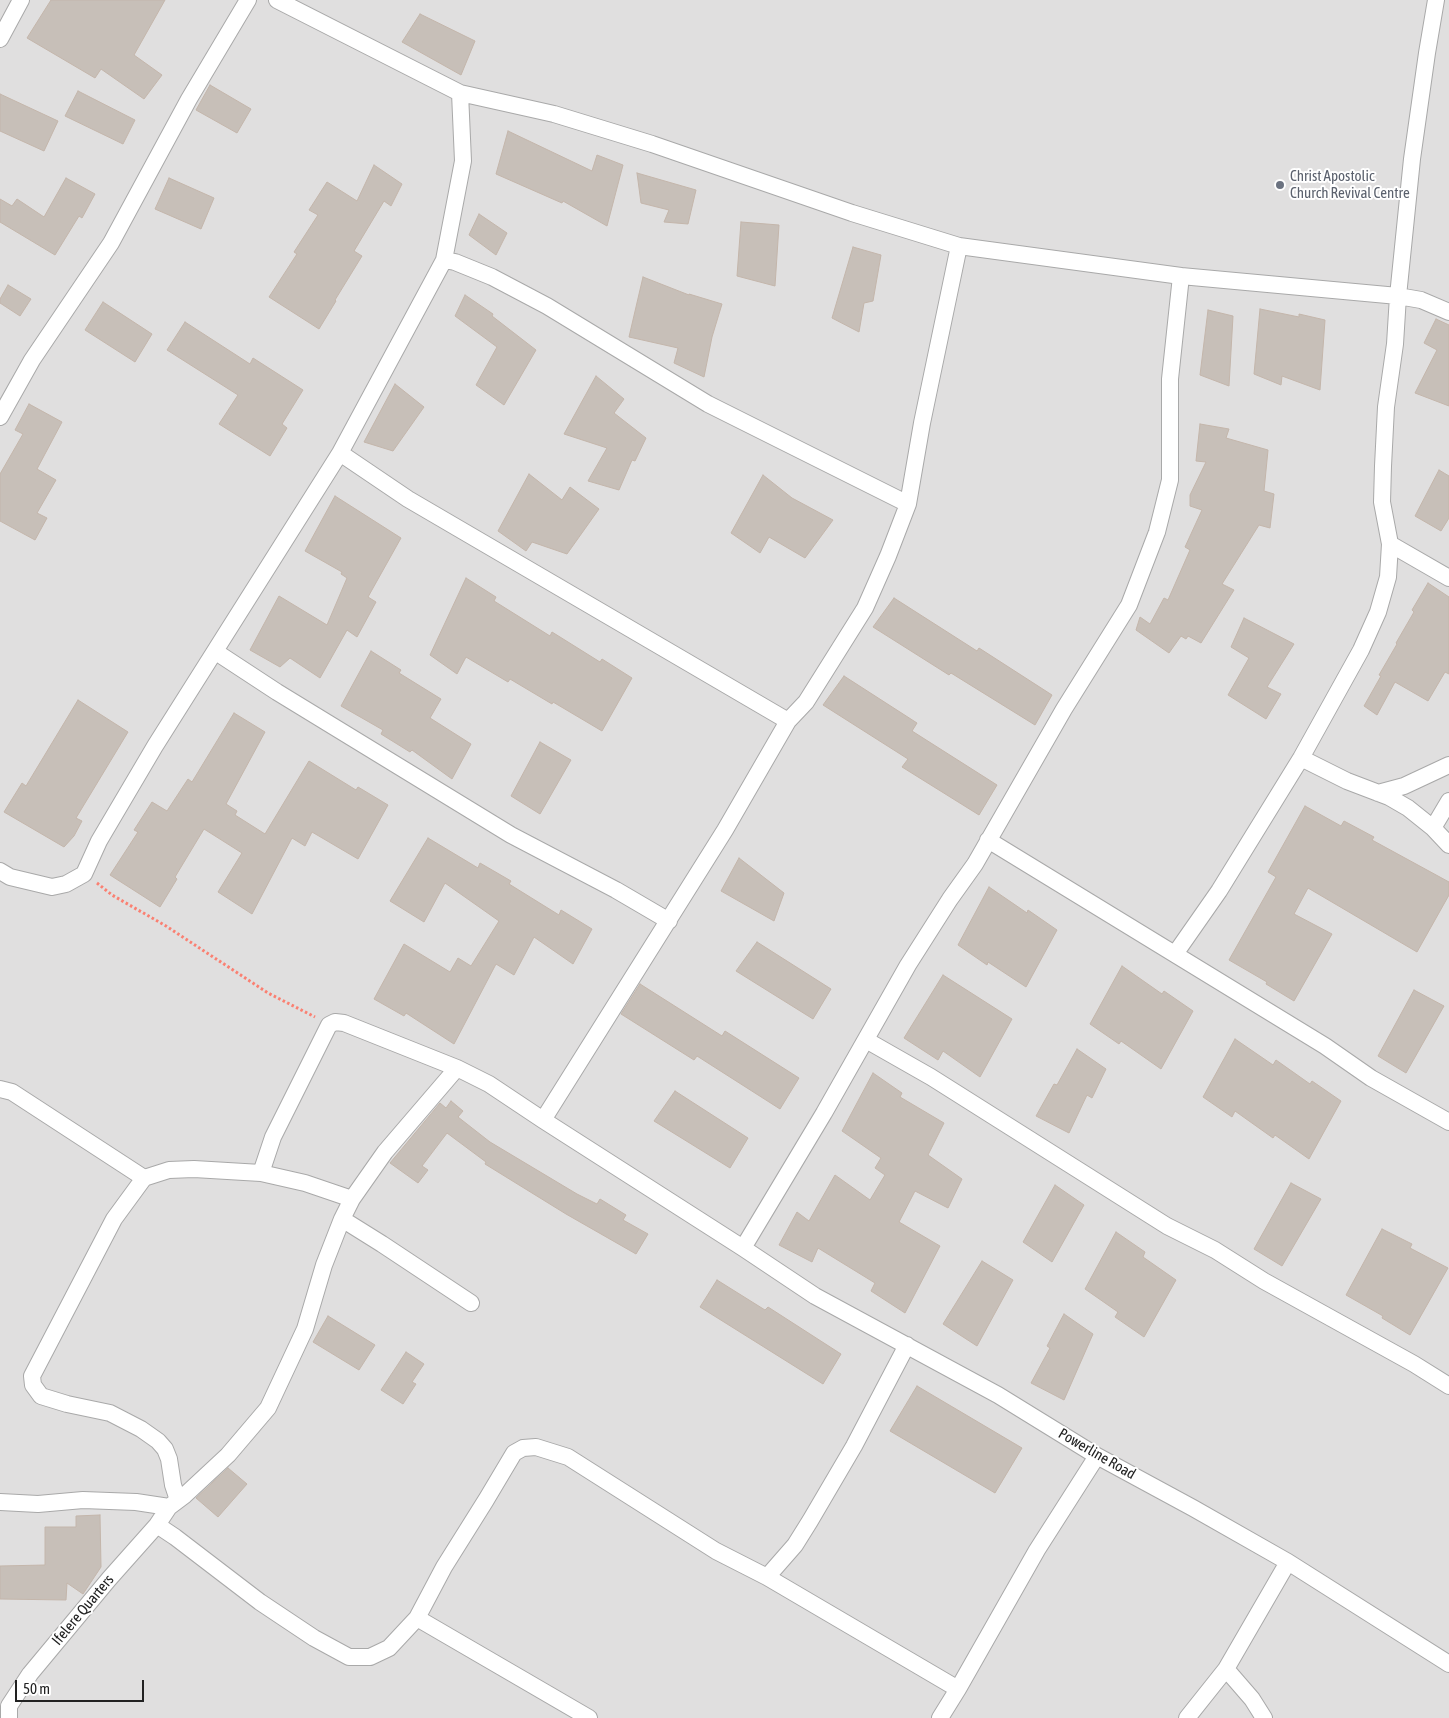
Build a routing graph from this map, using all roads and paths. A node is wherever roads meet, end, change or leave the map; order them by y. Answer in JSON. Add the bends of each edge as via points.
{"nodes":[{"id":1,"x":21,"y":0,"type":"edge"},
{"id":2,"x":248,"y":0,"type":"edge"},
{"id":3,"x":277,"y":0,"type":"edge"},
{"id":4,"x":1436,"y":0,"type":"edge"},
{"id":5,"x":0,"y":39,"type":"edge"},
{"id":6,"x":460,"y":93,"type":"junction"},
{"id":7,"x":959,"y":246,"type":"junction"},
{"id":8,"x":444,"y":260,"type":"junction"},
{"id":9,"x":1181,"y":276,"type":"junction"},
{"id":10,"x":1398,"y":296,"type":"junction"},
{"id":11,"x":1449,"y":312,"type":"edge"},
{"id":12,"x":0,"y":417,"type":"edge"},
{"id":13,"x":340,"y":453,"type":"junction"},
{"id":14,"x":908,"y":504,"type":"junction"},
{"id":15,"x":1390,"y":544,"type":"junction"},
{"id":16,"x":1449,"y":578,"type":"edge"},
{"id":17,"x":216,"y":652,"type":"junction"},
{"id":18,"x":788,"y":721,"type":"junction"},
{"id":19,"x":1301,"y":758,"type":"junction"},
{"id":20,"x":1449,"y":765,"type":"edge"},
{"id":21,"x":1378,"y":793,"type":"junction"},
{"id":22,"x":1449,"y":801,"type":"edge"},
{"id":23,"x":1433,"y":828,"type":"junction"},
{"id":24,"x":988,"y":840,"type":"junction"},
{"id":25,"x":1449,"y":844,"type":"edge"},
{"id":26,"x":0,"y":871,"type":"edge"},
{"id":27,"x":84,"y":874,"type":"junction"},
{"id":28,"x":669,"y":921,"type":"junction"},
{"id":29,"x":1174,"y":954,"type":"junction"},
{"id":30,"x":328,"y":1025,"type":"junction"},
{"id":31,"x":866,"y":1040,"type":"junction"},
{"id":32,"x":457,"y":1068,"type":"junction"},
{"id":33,"x":0,"y":1089,"type":"edge"},
{"id":34,"x":543,"y":1120,"type":"junction"},
{"id":35,"x":1449,"y":1122,"type":"edge"},
{"id":36,"x":260,"y":1173,"type":"junction"},
{"id":37,"x":144,"y":1178,"type":"junction"},
{"id":38,"x":352,"y":1200,"type":"junction"},
{"id":39,"x":342,"y":1219,"type":"junction"},
{"id":40,"x":744,"y":1248,"type":"junction"},
{"id":41,"x":471,"y":1304,"type":"dead end"},
{"id":42,"x":907,"y":1345,"type":"junction"},
{"id":43,"x":1449,"y":1386,"type":"edge"},
{"id":44,"x":1097,"y":1456,"type":"junction"},
{"id":45,"x":0,"y":1502,"type":"edge"},
{"id":46,"x":173,"y":1503,"type":"junction"},
{"id":47,"x":157,"y":1525,"type":"junction"},
{"id":48,"x":1288,"y":1562,"type":"junction"},
{"id":49,"x":767,"y":1577,"type":"junction"},
{"id":50,"x":417,"y":1618,"type":"junction"},
{"id":51,"x":1449,"y":1664,"type":"edge"},
{"id":52,"x":1226,"y":1669,"type":"junction"},
{"id":53,"x":958,"y":1689,"type":"junction"},
{"id":54,"x":6,"y":1710,"type":"edge"},
{"id":55,"x":589,"y":1718,"type":"edge"},
{"id":56,"x":940,"y":1718,"type":"edge"},
{"id":57,"x":1187,"y":1718,"type":"edge"},
{"id":58,"x":1264,"y":1718,"type":"edge"}],
"edges":[{"from":1,"to":5,"type":"street"},
{"from":2,"to":12,"type":"street","via":[[189,99],[111,244],[32,360]]},
{"from":3,"to":6,"type":"street"},
{"from":4,"to":10,"type":"street","via":[[1412,159]]},
{"from":6,"to":7,"type":"street","via":[[554,114],[652,144]]},
{"from":6,"to":8,"type":"street","via":[[463,161]]},
{"from":7,"to":9,"type":"street"},
{"from":7,"to":14,"type":"street"},
{"from":8,"to":13,"type":"street"},
{"from":8,"to":14,"type":"street","via":[[492,276],[708,404]]},
{"from":9,"to":10,"type":"street"},
{"from":9,"to":24,"type":"street","via":[[1170,379],[1170,480],[1157,532],[1129,605]]},
{"from":10,"to":11,"type":"street","via":[[1421,300]]},
{"from":10,"to":15,"type":"street","via":[[1383,466],[1382,502]]},
{"from":13,"to":17,"type":"street"},
{"from":13,"to":18,"type":"street","via":[[408,499]]},
{"from":14,"to":18,"type":"street","via":[[865,608],[806,702]]},
{"from":15,"to":16,"type":"street"},
{"from":15,"to":19,"type":"street","via":[[1388,577],[1378,612],[1361,650]]},
{"from":17,"to":27,"type":"street","via":[[128,790]]},
{"from":17,"to":28,"type":"street","via":[[511,835]]},
{"from":18,"to":28,"type":"street"},
{"from":19,"to":21,"type":"street"},
{"from":19,"to":29,"type":"street","via":[[1219,891]]},
{"from":20,"to":21,"type":"street","via":[[1404,786]]},
{"from":21,"to":23,"type":"street","via":[[1408,808]]},
{"from":22,"to":23,"type":"street"},
{"from":23,"to":25,"type":"street"},
{"from":24,"to":29,"type":"street"},
{"from":24,"to":31,"type":"street","via":[[908,965]]},
{"from":26,"to":27,"type":"street","via":[[10,877],[52,888]]},
{"from":27,"to":30,"type":"path","via":[[268,993]]},
{"from":28,"to":34,"type":"street"},
{"from":29,"to":35,"type":"street","via":[[1325,1046],[1371,1078]]},
{"from":30,"to":32,"type":"street","name":"Powerline Road","via":[[344,1023]]},
{"from":30,"to":36,"type":"street","via":[[273,1137]]},
{"from":31,"to":40,"type":"street"},
{"from":31,"to":43,"type":"street","via":[[939,1082],[1168,1226]]},
{"from":32,"to":34,"type":"street","name":"Powerline Road","via":[[489,1084]]},
{"from":32,"to":38,"type":"street","name":"Ifelere Quarters","via":[[386,1152]]},
{"from":33,"to":37,"type":"street","via":[[12,1092]]},
{"from":34,"to":40,"type":"street","name":"Powerline Road"},
{"from":36,"to":37,"type":"street","via":[[169,1170]]},
{"from":36,"to":38,"type":"street","via":[[305,1183]]},
{"from":37,"to":46,"type":"street","via":[[114,1219],[32,1376],[41,1396],[110,1413],[158,1441],[169,1459],[174,1485]]},
{"from":38,"to":39,"type":"street","name":"Ifelere Quarters"},
{"from":39,"to":41,"type":"street"},
{"from":39,"to":46,"type":"street","name":"Ifelere Quarters","via":[[305,1329],[268,1408],[228,1454]]},
{"from":40,"to":42,"type":"street","name":"Powerline Road","via":[[815,1296]]},
{"from":42,"to":44,"type":"street","name":"Powerline Road","via":[[998,1395]]},
{"from":42,"to":49,"type":"street","via":[[810,1522]]},
{"from":44,"to":48,"type":"street","name":"Powerline Road"},
{"from":44,"to":53,"type":"street","via":[[1037,1550]]},
{"from":45,"to":46,"type":"street"},
{"from":46,"to":47,"type":"street","name":"Ifelere Quarters"},
{"from":47,"to":50,"type":"street","via":[[260,1602],[314,1638],[349,1656],[370,1657],[389,1648]]},
{"from":47,"to":54,"type":"street","name":"Ifelere Quarters","via":[[30,1674]]},
{"from":48,"to":51,"type":"street","name":"Powerline Road"},
{"from":48,"to":52,"type":"street"},
{"from":49,"to":50,"type":"street","via":[[716,1551],[568,1457],[536,1447],[523,1448],[514,1452]]},
{"from":49,"to":53,"type":"street"},
{"from":50,"to":55,"type":"street"},
{"from":52,"to":57,"type":"street"},
{"from":52,"to":58,"type":"street"},
{"from":53,"to":56,"type":"street"}]}
